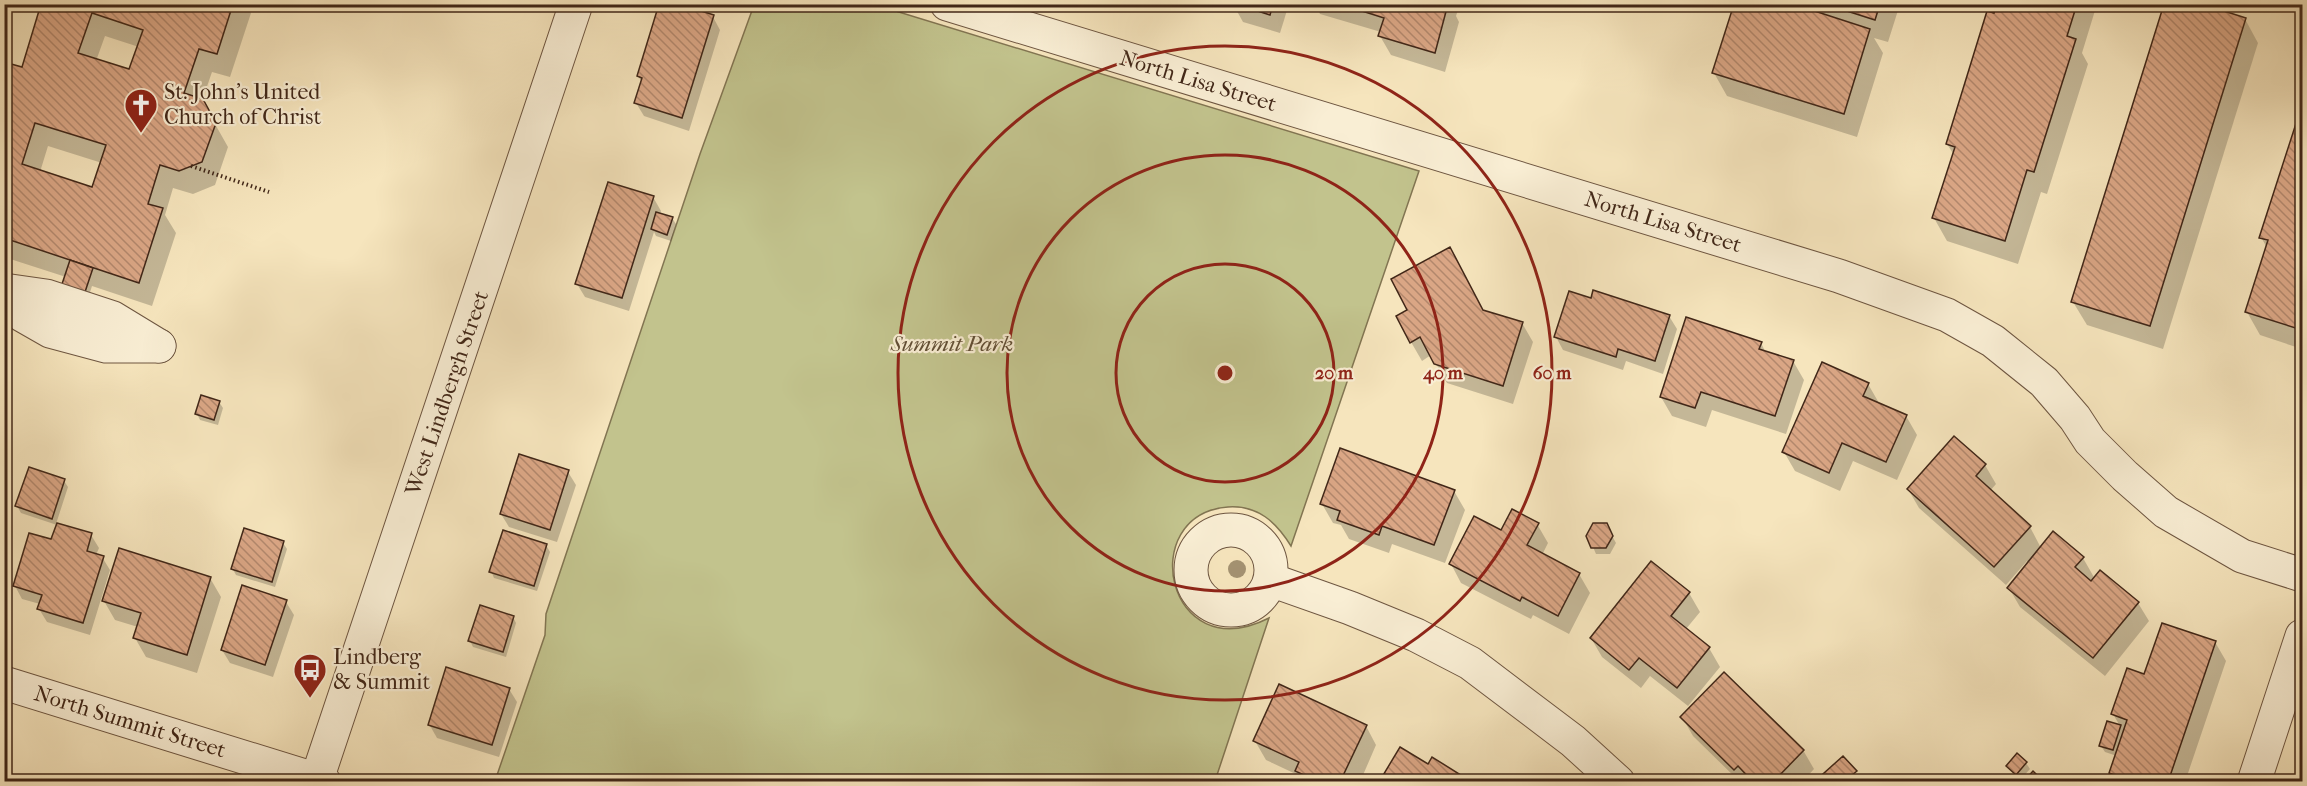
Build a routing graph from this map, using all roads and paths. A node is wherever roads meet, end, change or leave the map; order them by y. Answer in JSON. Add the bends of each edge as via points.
{"nodes":[{"id":1,"x":576,"y":4,"type":"edge"},
{"id":2,"x":947,"y":4,"type":"edge"},
{"id":3,"x":191,"y":166,"type":"dead end"},
{"id":4,"x":269,"y":192,"type":"dead end"},
{"id":5,"x":5,"y":290,"type":"edge"},
{"id":6,"x":159,"y":346,"type":"dead end"},
{"id":7,"x":2302,"y":575,"type":"edge"},
{"id":8,"x":1271,"y":580,"type":"dead end"},
{"id":9,"x":2302,"y":636,"type":"edge"},
{"id":10,"x":4,"y":683,"type":"edge"},
{"id":11,"x":319,"y":781,"type":"edge"},
{"id":12,"x":1618,"y":782,"type":"edge"},
{"id":13,"x":2254,"y":782,"type":"edge"}],
"edges":[{"from":1,"to":11,"type":"street","name":"West Lindbergh Street"},
{"from":2,"to":7,"type":"street","name":"North Lisa Street","via":[[1839,276],[1947,315],[1993,341],[2035,375],[2075,418],[2090,441],[2166,512],[2242,556]]},
{"from":3,"to":4,"type":"path"},
{"from":5,"to":6,"type":"street","via":[[46,296],[113,318]]},
{"from":8,"to":12,"type":"street","via":[[1361,612],[1470,663],[1573,741]]},
{"from":9,"to":13,"type":"street"},
{"from":10,"to":11,"type":"street","name":"North Summit Street"}]}
